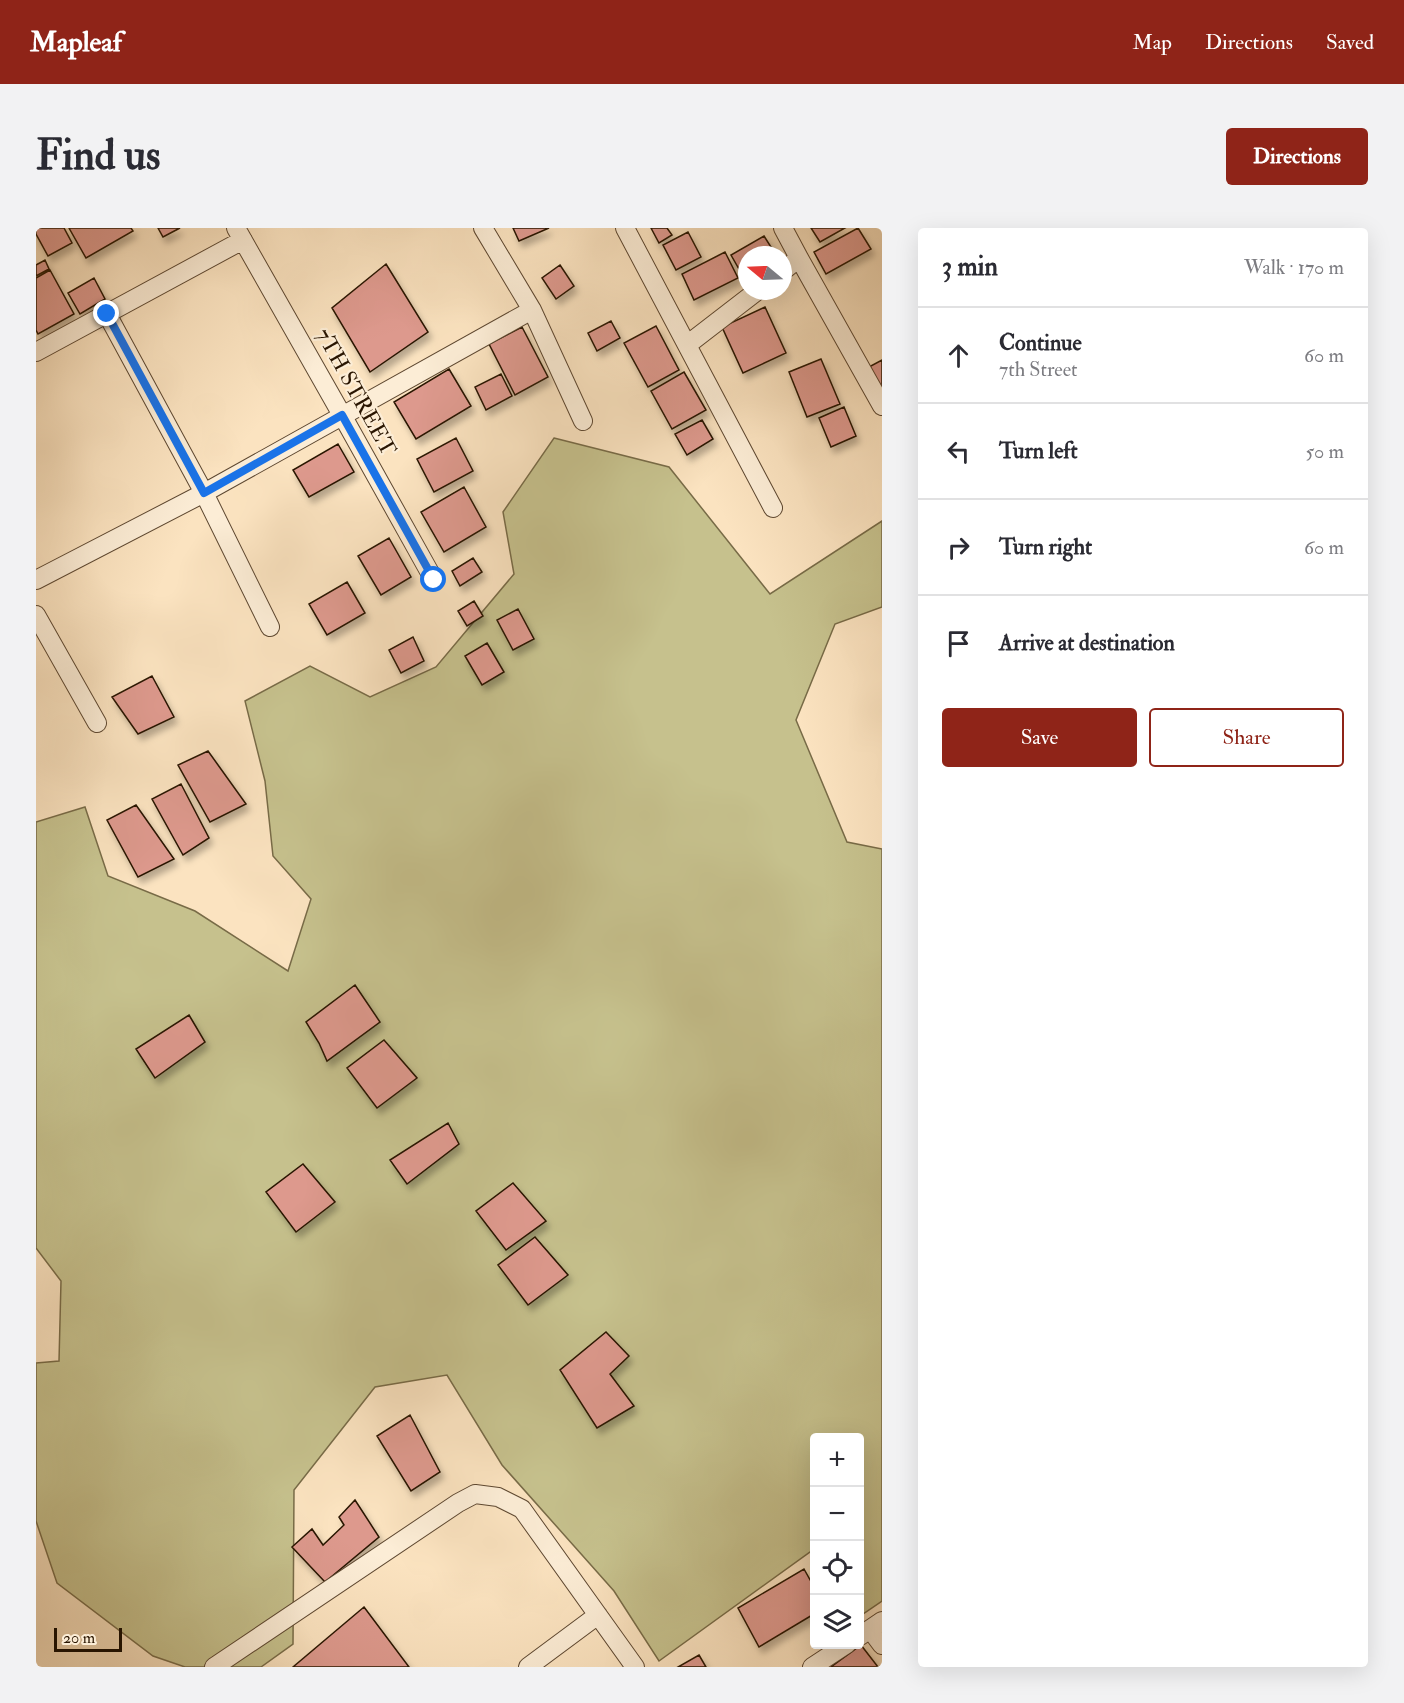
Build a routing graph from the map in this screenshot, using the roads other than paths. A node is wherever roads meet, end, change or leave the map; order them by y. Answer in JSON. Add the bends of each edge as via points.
{"nodes":[{"id":1,"x":483,"y":228,"type":"edge"},
{"id":2,"x":625,"y":228,"type":"edge"},
{"id":3,"x":783,"y":228,"type":"edge"},
{"id":4,"x":239,"y":234,"type":"edge"},
{"id":5,"x":799,"y":258,"type":"junction"},
{"id":6,"x":792,"y":264,"type":"edge"},
{"id":7,"x":745,"y":300,"type":"edge"},
{"id":8,"x":532,"y":310,"type":"junction"},
{"id":9,"x":107,"y":314,"type":"junction"},
{"id":10,"x":687,"y":345,"type":"junction"},
{"id":11,"x":36,"y":352,"type":"edge"},
{"id":12,"x":882,"y":406,"type":"edge"},
{"id":13,"x":342,"y":415,"type":"junction"},
{"id":14,"x":583,"y":421,"type":"dead end"},
{"id":15,"x":204,"y":493,"type":"junction"},
{"id":16,"x":773,"y":508,"type":"dead end"},
{"id":17,"x":36,"y":580,"type":"edge"},
{"id":18,"x":434,"y":580,"type":"dead end"},
{"id":19,"x":36,"y":615,"type":"edge"},
{"id":20,"x":270,"y":627,"type":"dead end"},
{"id":21,"x":97,"y":723,"type":"dead end"},
{"id":22,"x":598,"y":1615,"type":"junction"},
{"id":23,"x":871,"y":1629,"type":"edge"},
{"id":24,"x":882,"y":1645,"type":"edge"},
{"id":25,"x":839,"y":1649,"type":"edge"},
{"id":26,"x":214,"y":1667,"type":"edge"},
{"id":27,"x":528,"y":1667,"type":"edge"},
{"id":28,"x":635,"y":1667,"type":"edge"},
{"id":29,"x":812,"y":1667,"type":"edge"}],
"edges":[{"from":1,"to":8,"type":"street"},
{"from":2,"to":10,"type":"street"},
{"from":3,"to":5,"type":"street"},
{"from":4,"to":9,"type":"street"},
{"from":4,"to":13,"type":"street","name":"7TH STREET"},
{"from":5,"to":6,"type":"street"},
{"from":5,"to":12,"type":"street"},
{"from":7,"to":10,"type":"street"},
{"from":8,"to":13,"type":"street"},
{"from":8,"to":14,"type":"street"},
{"from":9,"to":11,"type":"street"},
{"from":9,"to":15,"type":"street"},
{"from":10,"to":16,"type":"street"},
{"from":13,"to":15,"type":"street"},
{"from":13,"to":18,"type":"street","name":"7TH STREET"},
{"from":15,"to":17,"type":"street"},
{"from":15,"to":20,"type":"street"},
{"from":19,"to":21,"type":"street"},
{"from":22,"to":26,"type":"street","via":[[522,1509],[498,1497],[475,1494]]},
{"from":22,"to":27,"type":"street"},
{"from":22,"to":28,"type":"street"},
{"from":23,"to":24,"type":"street"},
{"from":25,"to":29,"type":"street"}]}
